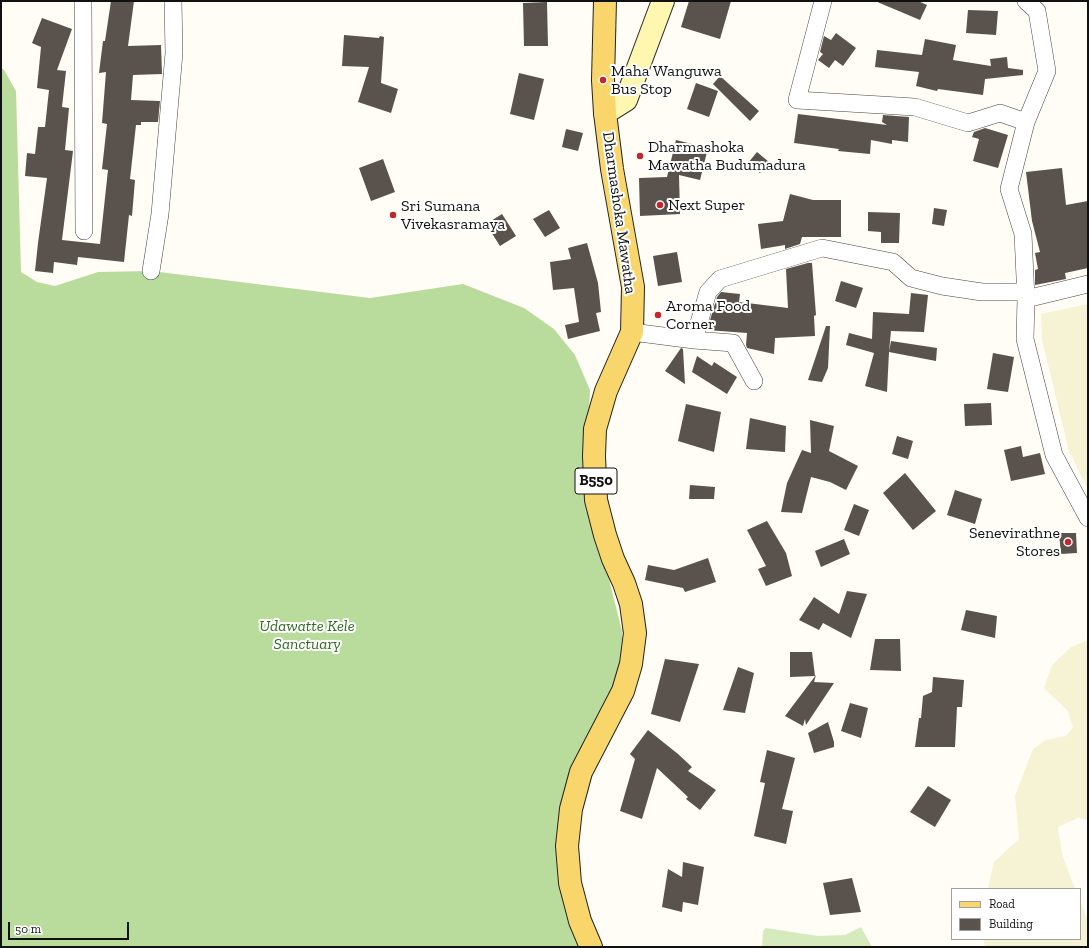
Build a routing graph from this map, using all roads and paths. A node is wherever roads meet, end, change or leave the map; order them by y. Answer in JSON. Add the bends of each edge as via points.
{"nodes":[{"id":1,"x":83,"y":1,"type":"edge"},
{"id":2,"x":173,"y":1,"type":"edge"},
{"id":3,"x":605,"y":1,"type":"edge"},
{"id":4,"x":662,"y":1,"type":"edge"},
{"id":5,"x":823,"y":1,"type":"edge"},
{"id":6,"x":1026,"y":1,"type":"edge"},
{"id":7,"x":605,"y":113,"type":"junction"},
{"id":8,"x":1026,"y":122,"type":"junction"},
{"id":9,"x":84,"y":231,"type":"dead end"},
{"id":10,"x":151,"y":271,"type":"dead end"},
{"id":11,"x":1088,"y":284,"type":"edge"},
{"id":12,"x":1026,"y":296,"type":"junction"},
{"id":13,"x":632,"y":332,"type":"junction"},
{"id":14,"x":694,"y":340,"type":"junction"},
{"id":15,"x":754,"y":381,"type":"dead end"},
{"id":16,"x":1088,"y":518,"type":"edge"},
{"id":17,"x":591,"y":947,"type":"edge"}],
"edges":[{"from":1,"to":9,"type":"street"},
{"from":2,"to":10,"type":"street","via":[[173,60],[160,214]]},
{"from":3,"to":7,"type":"main road","name":"Dharmashoka Mawatha","number":"B550"},
{"from":4,"to":7,"type":"street","via":[[626,100]]},
{"from":5,"to":8,"type":"street","via":[[797,100],[915,108],[968,123],[1000,114]]},
{"from":6,"to":8,"type":"street","via":[[1037,12],[1047,72]]},
{"from":7,"to":13,"type":"main road","name":"Dharmashoka Mawatha","number":"B550","via":[[633,287]]},
{"from":8,"to":12,"type":"street","via":[[1009,189],[1023,234]]},
{"from":11,"to":12,"type":"street"},
{"from":12,"to":14,"type":"street","via":[[942,286],[911,278],[893,262],[822,248],[720,279],[708,292]]},
{"from":12,"to":16,"type":"street","via":[[1025,339],[1054,455]]},
{"from":13,"to":14,"type":"street"},
{"from":13,"to":17,"type":"main road","name":"Dharmashoka Mawatha","number":"B550","via":[[606,391],[595,429],[594,456],[596,500],[613,559],[631,604],[635,633],[631,664],[623,691],[581,772],[571,809],[567,846],[570,883],[580,921]]},
{"from":14,"to":15,"type":"street","via":[[733,343]]}]}
